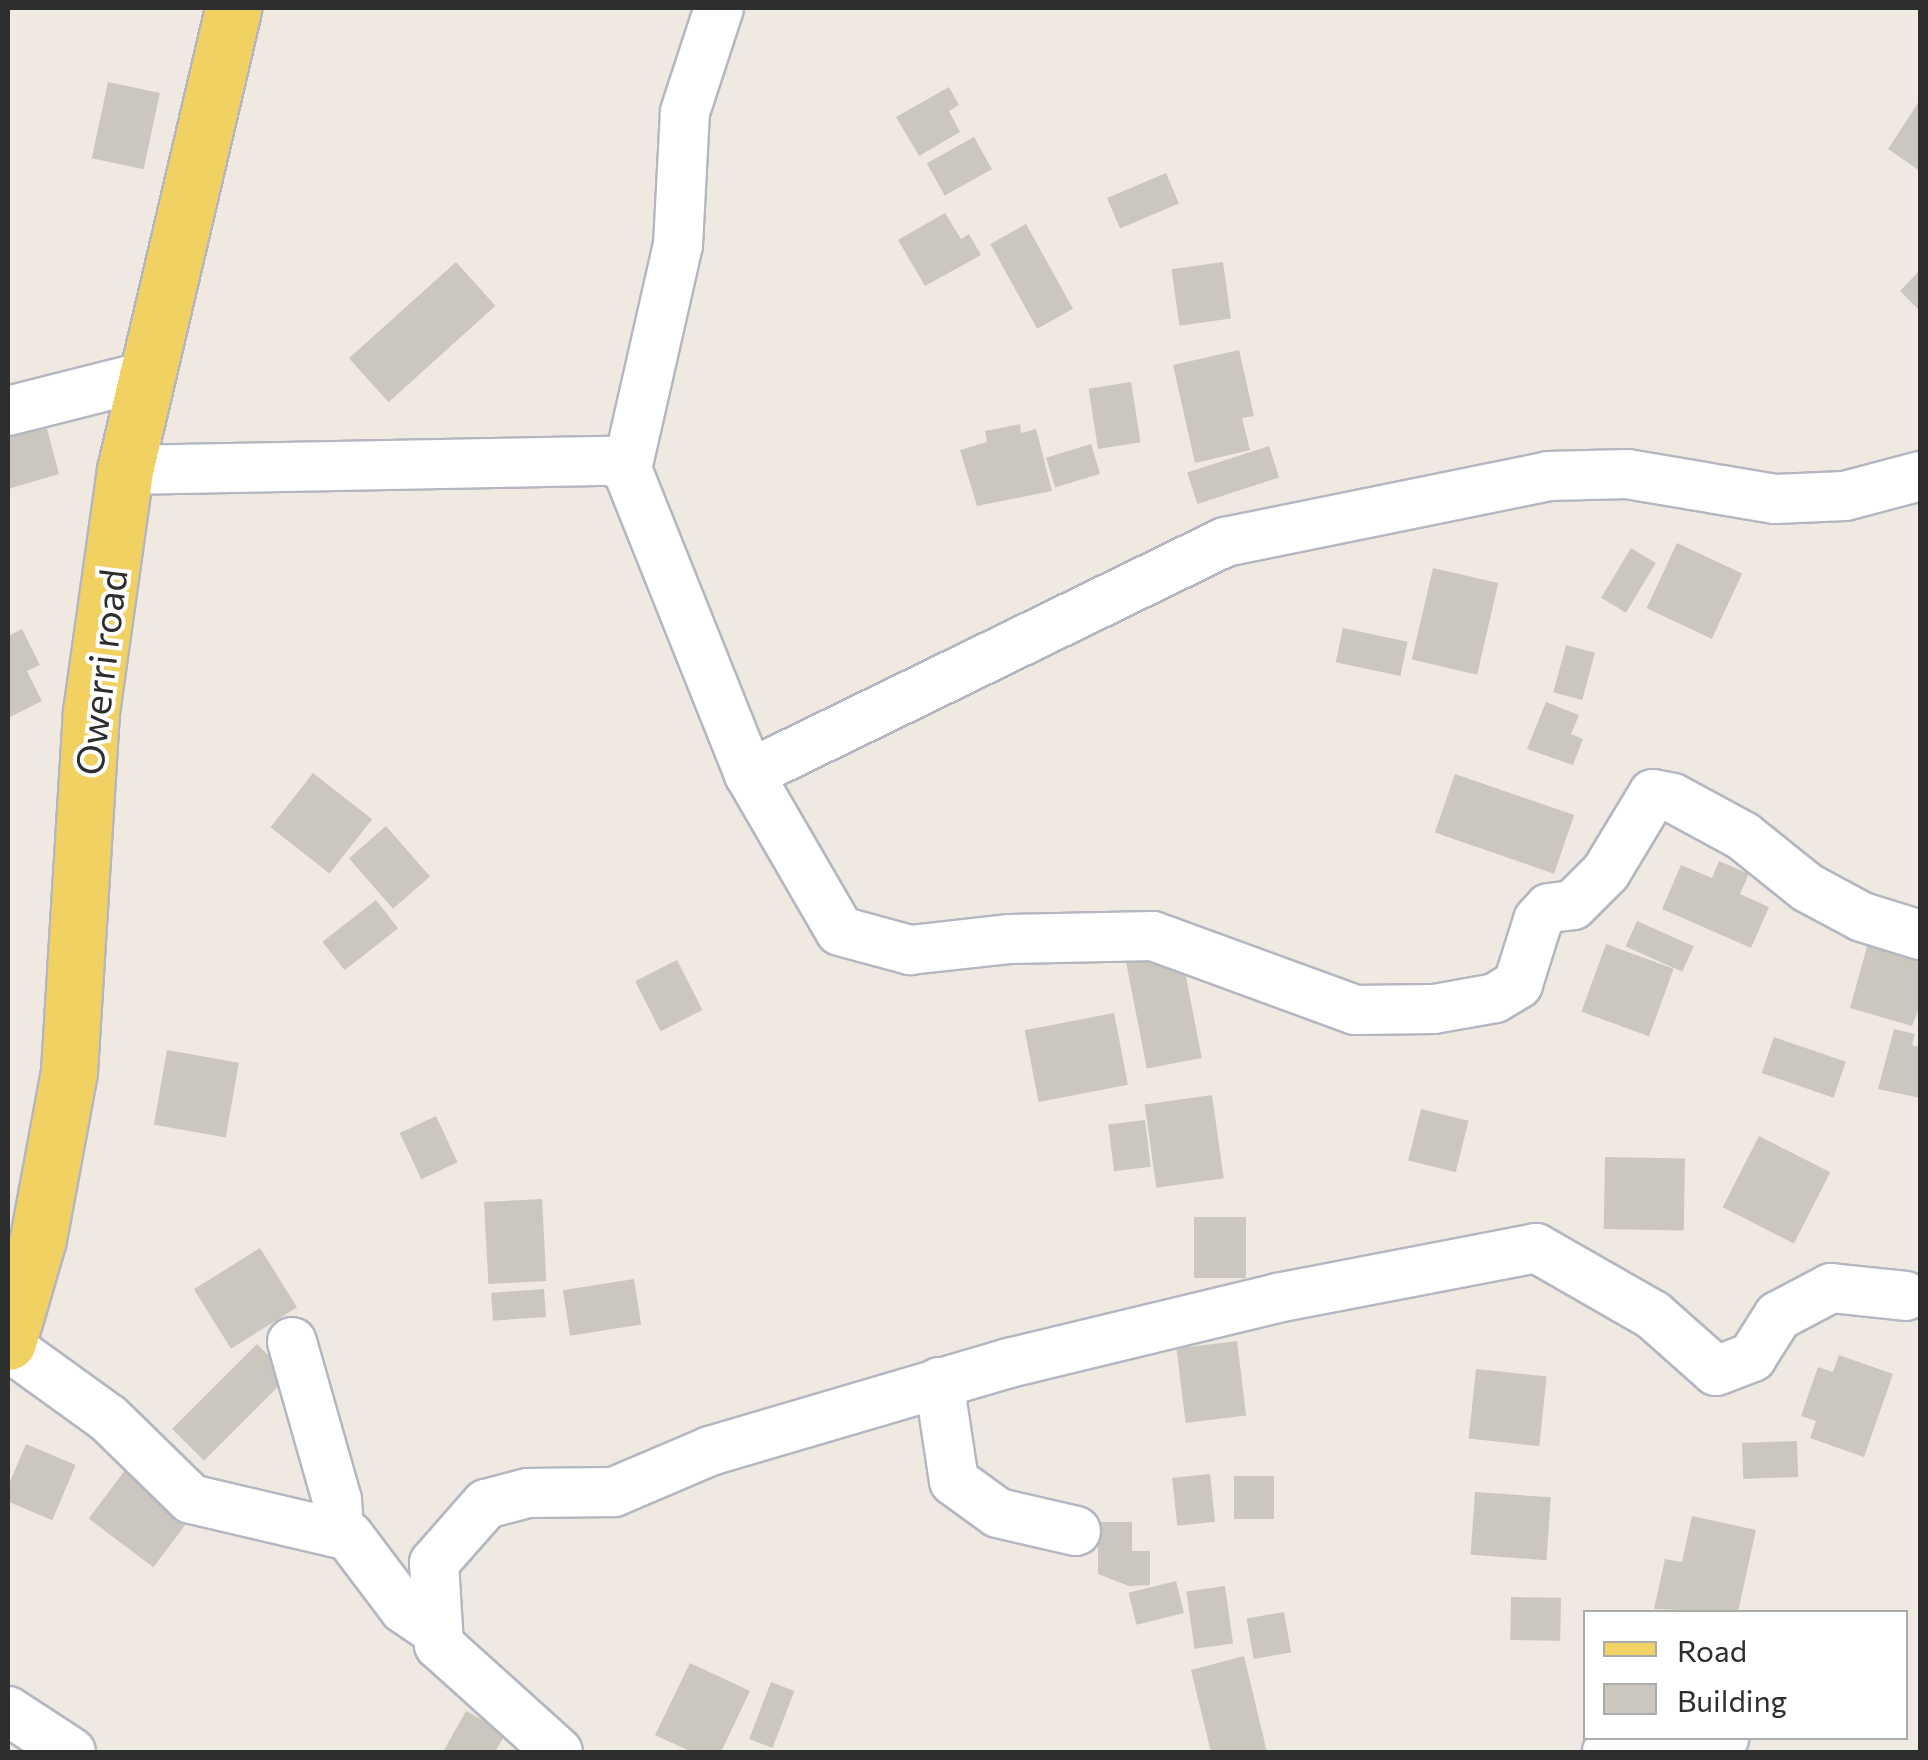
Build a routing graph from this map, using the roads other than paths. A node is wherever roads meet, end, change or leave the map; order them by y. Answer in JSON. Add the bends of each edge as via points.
{"nodes":[{"id":1,"x":233,"y":8,"type":"edge"},
{"id":2,"x":719,"y":8,"type":"edge"},
{"id":3,"x":142,"y":377,"type":"junction"},
{"id":4,"x":8,"y":411,"type":"edge"},
{"id":5,"x":627,"y":469,"type":"junction"},
{"id":6,"x":125,"y":470,"type":"junction"},
{"id":7,"x":1920,"y":476,"type":"edge"},
{"id":8,"x":748,"y":774,"type":"junction"},
{"id":9,"x":1920,"y":936,"type":"edge"},
{"id":10,"x":1906,"y":1296,"type":"dead end"},
{"id":11,"x":292,"y":1342,"type":"dead end"},
{"id":12,"x":8,"y":1344,"type":"edge"},
{"id":13,"x":939,"y":1382,"type":"junction"},
{"id":14,"x":1076,"y":1530,"type":"dead end"},
{"id":15,"x":339,"y":1531,"type":"junction"},
{"id":16,"x":438,"y":1632,"type":"junction"},
{"id":17,"x":8,"y":1711,"type":"edge"},
{"id":18,"x":1707,"y":1740,"type":"edge"},
{"id":19,"x":71,"y":1752,"type":"edge"},
{"id":20,"x":558,"y":1752,"type":"edge"},
{"id":21,"x":1607,"y":1752,"type":"edge"}],
"edges":[{"from":1,"to":3,"type":"main road","name":"Owerri road"},
{"from":2,"to":5,"type":"street","via":[[684,112],[678,245]]},
{"from":3,"to":4,"type":"street"},
{"from":3,"to":6,"type":"main road","name":"Owerri road"},
{"from":5,"to":6,"type":"street","via":[[612,462]]},
{"from":5,"to":8,"type":"street"},
{"from":6,"to":12,"type":"main road","name":"Owerri road","via":[[91,712],[68,1071],[38,1239]]},
{"from":7,"to":8,"type":"street","via":[[1845,496],[1775,499],[1628,474],[1548,476],[1225,542]]},
{"from":8,"to":9,"type":"street","via":[[840,931],[910,950],[1010,938],[1152,936],[1355,1010],[1434,1009],[1495,998],[1518,984],[1538,920],[1550,908],[1573,905],[1606,872],[1653,794],[1743,836],[1808,888],[1862,917]]},
{"from":10,"to":13,"type":"street","via":[[1831,1288],[1778,1316],[1752,1358],[1716,1372],[1652,1315],[1536,1248],[1277,1298]]},
{"from":11,"to":15,"type":"street","via":[[337,1500]]},
{"from":12,"to":15,"type":"street","via":[[108,1418],[190,1499]]},
{"from":13,"to":14,"type":"street","via":[[954,1481],[998,1512]]},
{"from":13,"to":16,"type":"street","via":[[710,1451],[614,1492],[528,1493],[486,1504],[434,1564]]},
{"from":15,"to":16,"type":"street","via":[[359,1544],[404,1609]]},
{"from":16,"to":20,"type":"street","via":[[439,1645]]},
{"from":17,"to":19,"type":"street"},
{"from":18,"to":21,"type":"street"}]}
